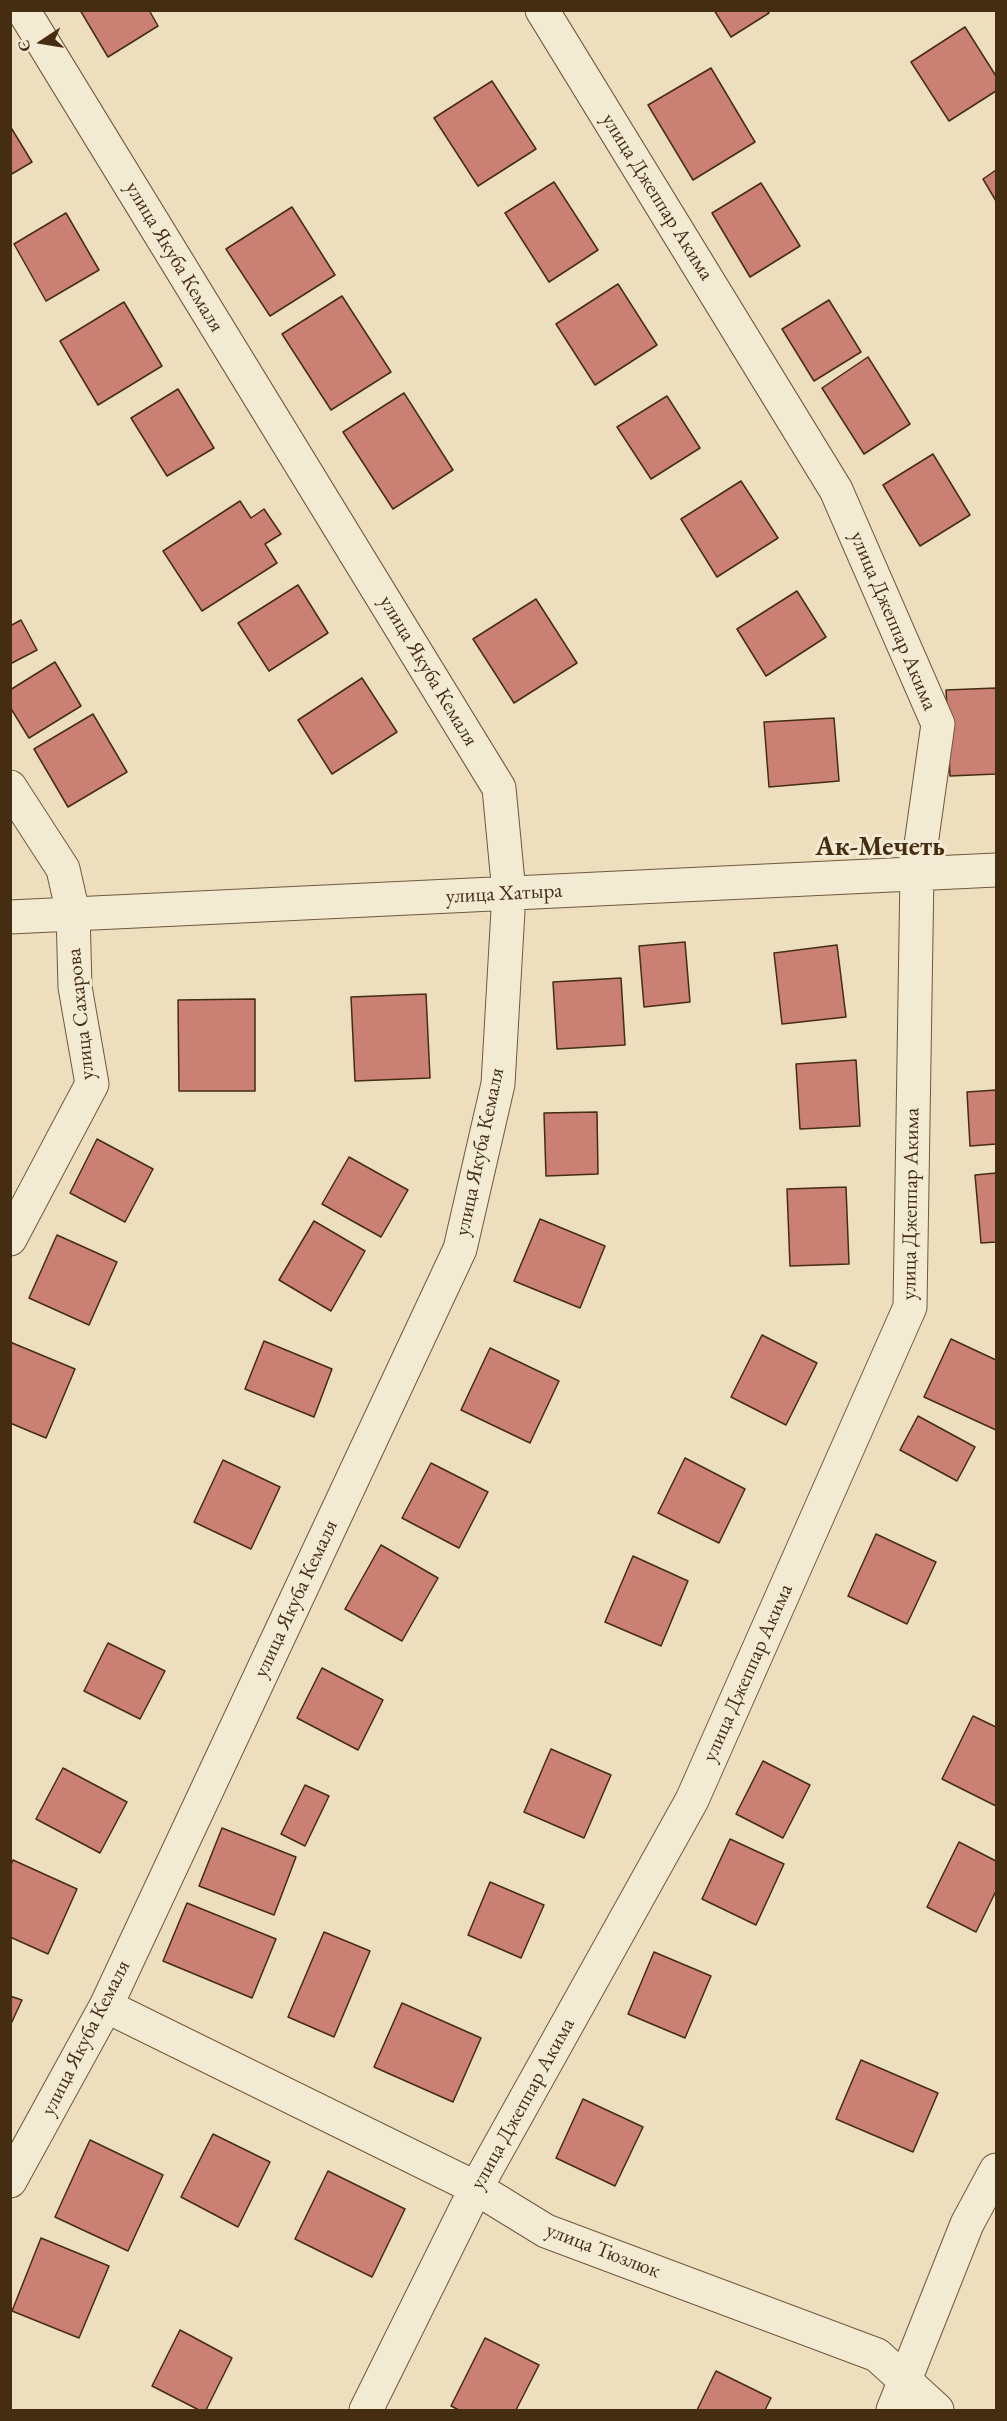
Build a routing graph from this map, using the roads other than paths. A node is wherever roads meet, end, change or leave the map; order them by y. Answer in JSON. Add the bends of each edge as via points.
{"nodes":[{"id":1,"x":24,"y":10,"type":"edge"},
{"id":2,"x":542,"y":10,"type":"edge"},
{"id":3,"x":10,"y":787,"type":"edge"},
{"id":4,"x":996,"y":870,"type":"edge"},
{"id":5,"x":917,"y":873,"type":"junction"},
{"id":6,"x":509,"y":893,"type":"junction"},
{"id":7,"x":73,"y":913,"type":"junction"},
{"id":8,"x":10,"y":917,"type":"edge"},
{"id":9,"x":10,"y":1239,"type":"edge"},
{"id":10,"x":106,"y":2006,"type":"junction"},
{"id":11,"x":996,"y":2170,"type":"edge"},
{"id":12,"x":10,"y":2181,"type":"edge"},
{"id":13,"x":476,"y":2187,"type":"junction"},
{"id":14,"x":906,"y":2381,"type":"junction"},
{"id":15,"x":366,"y":2410,"type":"edge"},
{"id":16,"x":893,"y":2410,"type":"edge"},
{"id":17,"x":937,"y":2410,"type":"edge"}],
"edges":[{"from":1,"to":6,"type":"street","name":"улица Якуба Кемаля","via":[[499,788]]},
{"from":2,"to":5,"type":"street","name":"улица Джеппар Акима","via":[[836,489],[884,599],[938,724]]},
{"from":3,"to":7,"type":"street","name":"улица Сахарова","via":[[63,869]]},
{"from":4,"to":5,"type":"street","name":"улица Хатыра"},
{"from":5,"to":6,"type":"street","name":"улица Хатыра"},
{"from":5,"to":13,"type":"street","name":"улица Джеппар Акима","via":[[910,1307],[692,1800]]},
{"from":6,"to":7,"type":"street","name":"улица Хатыра"},
{"from":6,"to":10,"type":"street","name":"улица Якуба Кемаля","via":[[498,1084],[460,1249]]},
{"from":7,"to":8,"type":"street","name":"улица Хатыра"},
{"from":7,"to":9,"type":"street","name":"улица Сахарова","via":[[75,987],[92,1084]]},
{"from":10,"to":12,"type":"street","name":"улица Якуба Кемаля"},
{"from":10,"to":13,"type":"street","name":"улица Тюзлюк"},
{"from":11,"to":14,"type":"street","via":[[967,2224]]},
{"from":13,"to":14,"type":"street","name":"улица Тюзлюк","via":[[546,2231],[877,2355]]},
{"from":13,"to":15,"type":"street","name":"улица Джеппар Акима"},
{"from":14,"to":16,"type":"street"},
{"from":14,"to":17,"type":"street","name":"улица Тюзлюк"}]}
